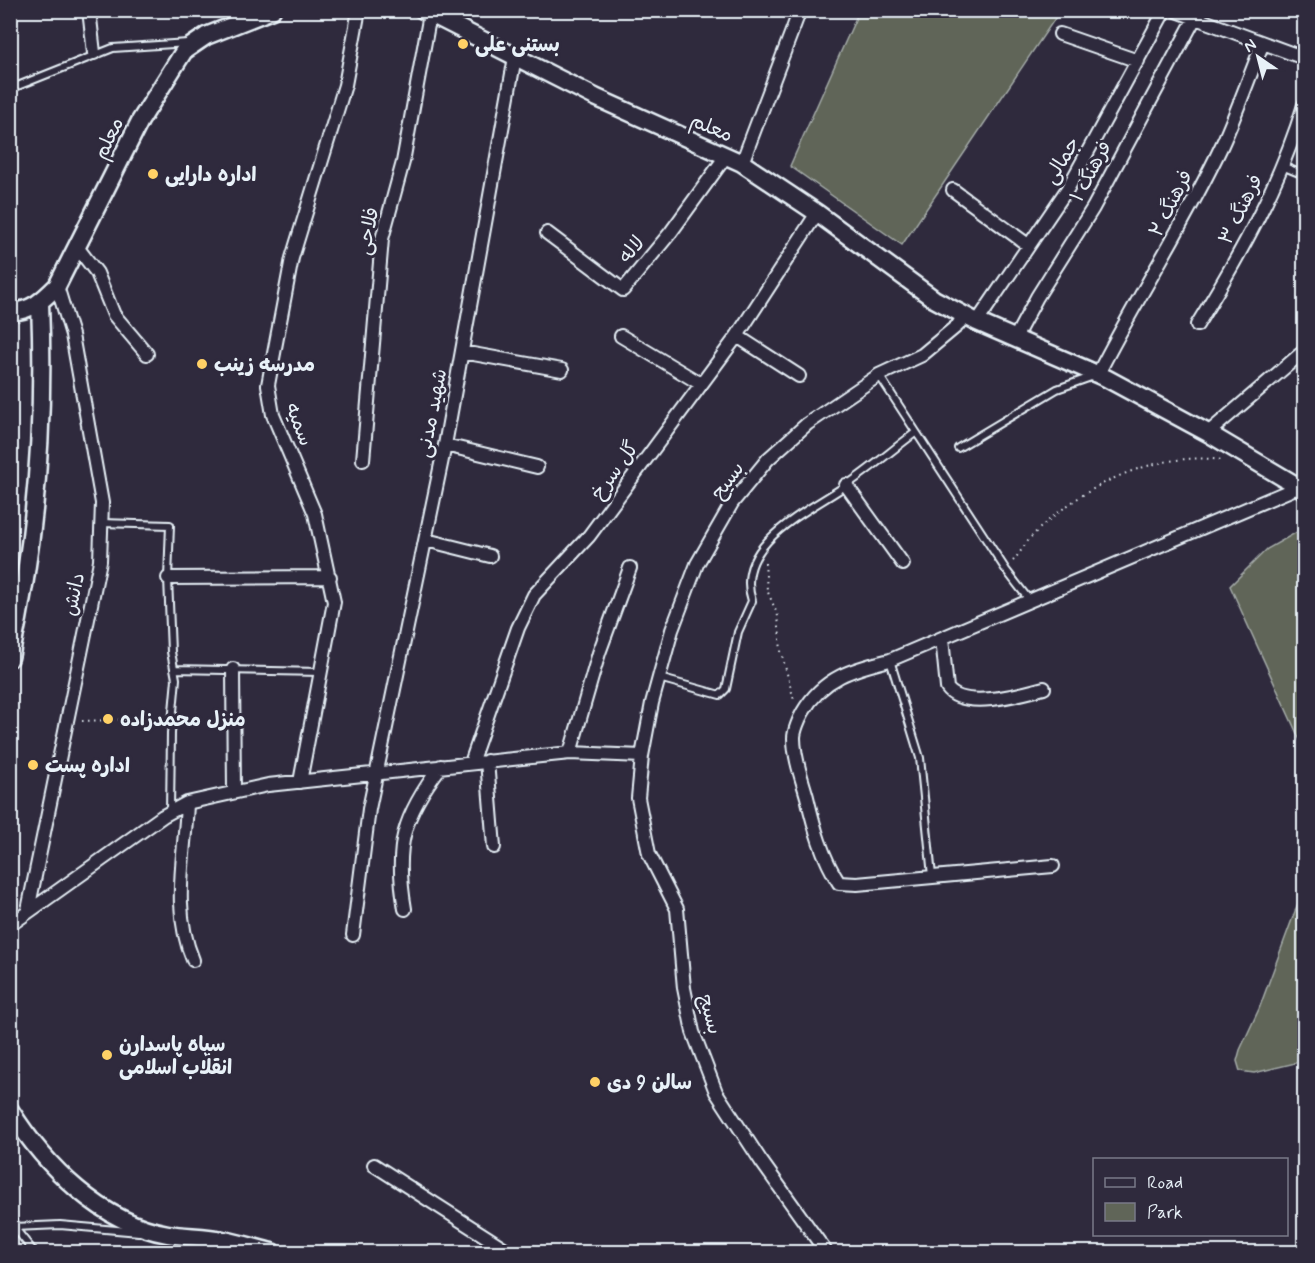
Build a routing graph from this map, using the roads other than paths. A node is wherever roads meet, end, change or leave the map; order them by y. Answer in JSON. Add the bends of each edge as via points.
{"nodes":[{"id":1,"x":89,"y":10,"type":"edge"},
{"id":2,"x":272,"y":10,"type":"edge"},
{"id":3,"x":359,"y":10,"type":"edge"},
{"id":4,"x":800,"y":10,"type":"edge"},
{"id":5,"x":1165,"y":10,"type":"edge"},
{"id":6,"x":1174,"y":10,"type":"edge"},
{"id":7,"x":427,"y":12,"type":"edge"},
{"id":8,"x":1195,"y":18,"type":"junction"},
{"id":9,"x":1060,"y":34,"type":"dead end"},
{"id":10,"x":193,"y":43,"type":"junction"},
{"id":11,"x":1263,"y":43,"type":"junction"},
{"id":12,"x":94,"y":53,"type":"junction"},
{"id":13,"x":515,"y":57,"type":"junction"},
{"id":14,"x":1305,"y":58,"type":"edge"},
{"id":15,"x":1138,"y":61,"type":"junction"},
{"id":16,"x":10,"y":88,"type":"edge"},
{"id":17,"x":1305,"y":105,"type":"edge"},
{"id":18,"x":726,"y":156,"type":"junction"},
{"id":19,"x":742,"y":164,"type":"junction"},
{"id":20,"x":1282,"y":166,"type":"junction"},
{"id":21,"x":1305,"y":175,"type":"edge"},
{"id":22,"x":953,"y":190,"type":"dead end"},
{"id":23,"x":817,"y":213,"type":"junction"},
{"id":24,"x":547,"y":233,"type":"dead end"},
{"id":25,"x":1028,"y":245,"type":"junction"},
{"id":26,"x":77,"y":247,"type":"junction"},
{"id":27,"x":57,"y":286,"type":"junction"},
{"id":28,"x":40,"y":303,"type":"junction"},
{"id":29,"x":10,"y":312,"type":"edge"},
{"id":30,"x":970,"y":318,"type":"junction"},
{"id":31,"x":1197,"y":325,"type":"dead end"},
{"id":32,"x":621,"y":336,"type":"dead end"},
{"id":33,"x":737,"y":336,"type":"junction"},
{"id":34,"x":1015,"y":338,"type":"junction"},
{"id":35,"x":1305,"y":351,"type":"edge"},
{"id":36,"x":462,"y":352,"type":"junction"},
{"id":37,"x":147,"y":354,"type":"dead end"},
{"id":38,"x":562,"y":370,"type":"dead end"},
{"id":39,"x":1098,"y":374,"type":"junction"},
{"id":40,"x":879,"y":375,"type":"junction"},
{"id":41,"x":799,"y":376,"type":"dead end"},
{"id":42,"x":701,"y":384,"type":"junction"},
{"id":43,"x":915,"y":433,"type":"junction"},
{"id":44,"x":1208,"y":433,"type":"junction"},
{"id":45,"x":445,"y":445,"type":"junction"},
{"id":46,"x":958,"y":448,"type":"dead end"},
{"id":47,"x":363,"y":460,"type":"dead end"},
{"id":48,"x":537,"y":467,"type":"dead end"},
{"id":49,"x":846,"y":485,"type":"junction"},
{"id":50,"x":1303,"y":487,"type":"edge"},
{"id":51,"x":101,"y":523,"type":"junction"},
{"id":52,"x":426,"y":540,"type":"junction"},
{"id":53,"x":490,"y":556,"type":"dead end"},
{"id":54,"x":903,"y":564,"type":"dead end"},
{"id":55,"x":630,"y":568,"type":"dead end"},
{"id":56,"x":330,"y":577,"type":"junction"},
{"id":57,"x":168,"y":578,"type":"junction"},
{"id":58,"x":1031,"y":602,"type":"junction"},
{"id":59,"x":942,"y":638,"type":"junction"},
{"id":60,"x":10,"y":658,"type":"edge"},
{"id":61,"x":890,"y":660,"type":"junction"},
{"id":62,"x":174,"y":669,"type":"junction"},
{"id":63,"x":233,"y":669,"type":"junction"},
{"id":64,"x":321,"y":672,"type":"junction"},
{"id":65,"x":659,"y":678,"type":"junction"},
{"id":66,"x":1044,"y":688,"type":"dead end"},
{"id":67,"x":570,"y":753,"type":"junction"},
{"id":68,"x":642,"y":756,"type":"junction"},
{"id":69,"x":487,"y":761,"type":"junction"},
{"id":70,"x":471,"y":763,"type":"junction"},
{"id":71,"x":441,"y":766,"type":"junction"},
{"id":72,"x":376,"y":774,"type":"junction"},
{"id":73,"x":300,"y":782,"type":"junction"},
{"id":74,"x":234,"y":791,"type":"junction"},
{"id":75,"x":187,"y":803,"type":"junction"},
{"id":76,"x":170,"y":812,"type":"junction"},
{"id":77,"x":494,"y":847,"type":"dead end"},
{"id":78,"x":1053,"y":866,"type":"dead end"},
{"id":79,"x":932,"y":876,"type":"junction"},
{"id":80,"x":405,"y":909,"type":"dead end"},
{"id":81,"x":28,"y":910,"type":"junction"},
{"id":82,"x":10,"y":925,"type":"edge"},
{"id":83,"x":353,"y":935,"type":"dead end"},
{"id":84,"x":193,"y":960,"type":"dead end"},
{"id":85,"x":10,"y":1110,"type":"edge"},
{"id":86,"x":374,"y":1165,"type":"dead end"},
{"id":87,"x":12,"y":1226,"type":"edge"},
{"id":88,"x":167,"y":1234,"type":"junction"},
{"id":89,"x":34,"y":1252,"type":"edge"},
{"id":90,"x":272,"y":1252,"type":"edge"},
{"id":91,"x":510,"y":1252,"type":"edge"},
{"id":92,"x":826,"y":1252,"type":"edge"}],
"edges":[{"from":1,"to":12,"type":"street"},
{"from":2,"to":10,"type":"main road","name":"معلم"},
{"from":3,"to":56,"type":"street","name":"سمیه","via":[[345,85],[292,258],[268,384],[273,415],[315,514]]},
{"from":4,"to":19,"type":"street"},
{"from":5,"to":15,"type":"street","name":"جمالی"},
{"from":6,"to":8,"type":"street"},
{"from":7,"to":13,"type":"main road","name":"معلم"},
{"from":7,"to":47,"type":"street","name":"فلاحی","via":[[403,162],[382,239]]},
{"from":8,"to":11,"type":"street"},
{"from":8,"to":34,"type":"street","name":"فرهنگ ۱","via":[[1094,208]]},
{"from":9,"to":15,"type":"street"},
{"from":10,"to":12,"type":"lane","via":[[113,48]]},
{"from":10,"to":26,"type":"main road","name":"معلم","via":[[140,121]]},
{"from":11,"to":14,"type":"street"},
{"from":11,"to":39,"type":"street","name":"فرهنگ ۲","via":[[1222,145]]},
{"from":12,"to":16,"type":"lane"},
{"from":13,"to":18,"type":"main road","name":"معلم"},
{"from":13,"to":36,"type":"street","name":"شهید مدنی"},
{"from":15,"to":25,"type":"street","name":"جمالی","via":[[1068,188]]},
{"from":17,"to":20,"type":"street","name":"فرهنگ ۳"},
{"from":18,"to":19,"type":"main road","name":"معلم"},
{"from":18,"to":24,"type":"street","name":"لاله","via":[[671,232],[622,290]]},
{"from":19,"to":23,"type":"main road","name":"معلم"},
{"from":20,"to":21,"type":"lane"},
{"from":20,"to":31,"type":"street","name":"فرهنگ ۳","via":[[1242,251]]},
{"from":22,"to":25,"type":"street"},
{"from":23,"to":30,"type":"main road","name":"معلم","via":[[904,279]]},
{"from":23,"to":33,"type":"street","name":"گل سرخ"},
{"from":25,"to":30,"type":"street","name":"جمالی"},
{"from":26,"to":27,"type":"main road","name":"معلم"},
{"from":26,"to":37,"type":"street","via":[[97,273],[114,315]]},
{"from":27,"to":28,"type":"main road","name":"معلم"},
{"from":27,"to":51,"type":"street","name":"دانش","via":[[72,335],[102,503]]},
{"from":28,"to":29,"type":"main road","name":"معلم"},
{"from":28,"to":60,"type":"main road","via":[[43,363],[34,517]]},
{"from":30,"to":34,"type":"main road","name":"معلم"},
{"from":30,"to":40,"type":"street","name":"بسیح","via":[[922,355]]},
{"from":32,"to":42,"type":"street"},
{"from":33,"to":41,"type":"street"},
{"from":33,"to":42,"type":"street","name":"گل سرخ"},
{"from":34,"to":39,"type":"main road","name":"معلم"},
{"from":35,"to":44,"type":"street"},
{"from":36,"to":38,"type":"street"},
{"from":36,"to":45,"type":"street","name":"شهید مدنی"},
{"from":39,"to":44,"type":"main road","name":"معلم"},
{"from":39,"to":46,"type":"lane","via":[[1057,389]]},
{"from":40,"to":43,"type":"lane"},
{"from":40,"to":65,"type":"street","name":"بسیح","via":[[807,424],[768,459],[732,503],[697,564]]},
{"from":42,"to":70,"type":"street","name":"گل سرخ","via":[[589,536],[534,595],[518,628]]},
{"from":43,"to":49,"type":"lane"},
{"from":43,"to":58,"type":"lane"},
{"from":44,"to":50,"type":"main road","name":"معلم"},
{"from":45,"to":48,"type":"street"},
{"from":45,"to":52,"type":"street","name":"شهید مدنی"},
{"from":49,"to":54,"type":"street"},
{"from":49,"to":65,"type":"lane","via":[[776,530],[763,548],[747,585],[752,602],[738,632],[726,689],[720,695]]},
{"from":50,"to":58,"type":"street"},
{"from":51,"to":57,"type":"lane","via":[[170,525]]},
{"from":51,"to":81,"type":"street","name":"دانش","via":[[100,561]]},
{"from":52,"to":53,"type":"street"},
{"from":52,"to":72,"type":"street","name":"شهید مدنی"},
{"from":55,"to":67,"type":"street","via":[[599,653]]},
{"from":56,"to":57,"type":"street"},
{"from":56,"to":64,"type":"street","name":"سمیه","via":[[334,602]]},
{"from":57,"to":62,"type":"lane"},
{"from":58,"to":59,"type":"street"},
{"from":59,"to":61,"type":"street"},
{"from":59,"to":66,"type":"street","via":[[947,688],[956,696],[999,700]]},
{"from":61,"to":79,"type":"lane","via":[[920,758]]},
{"from":61,"to":79,"type":"street","via":[[857,669],[813,695],[794,737],[798,762],[827,865],[839,883]]},
{"from":62,"to":63,"type":"lane"},
{"from":62,"to":76,"type":"lane"},
{"from":63,"to":64,"type":"lane"},
{"from":63,"to":74,"type":"street"},
{"from":64,"to":73,"type":"street","name":"سمیه"},
{"from":65,"to":68,"type":"street","name":"بسیح"},
{"from":67,"to":68,"type":"street"},
{"from":67,"to":69,"type":"street"},
{"from":68,"to":92,"type":"street","name":"بسیج","via":[[638,798],[649,854],[677,909],[684,988],[693,1032],[716,1092]]},
{"from":69,"to":70,"type":"street"},
{"from":69,"to":77,"type":"street"},
{"from":70,"to":71,"type":"street"},
{"from":71,"to":72,"type":"street"},
{"from":71,"to":80,"type":"street","via":[[418,796],[401,848],[399,876]]},
{"from":72,"to":73,"type":"street"},
{"from":72,"to":83,"type":"street","name":"شهید مدنی"},
{"from":73,"to":74,"type":"street"},
{"from":74,"to":75,"type":"street"},
{"from":75,"to":76,"type":"street"},
{"from":75,"to":84,"type":"street","via":[[179,894],[185,940]]},
{"from":76,"to":81,"type":"street"},
{"from":78,"to":79,"type":"street"},
{"from":81,"to":82,"type":"street"},
{"from":85,"to":88,"type":"main road","via":[[60,1173],[113,1217]]},
{"from":86,"to":91,"type":"street"},
{"from":87,"to":88,"type":"lane","via":[[60,1225]]},
{"from":87,"to":89,"type":"lane"},
{"from":88,"to":90,"type":"main road","via":[[222,1239]]}]}
